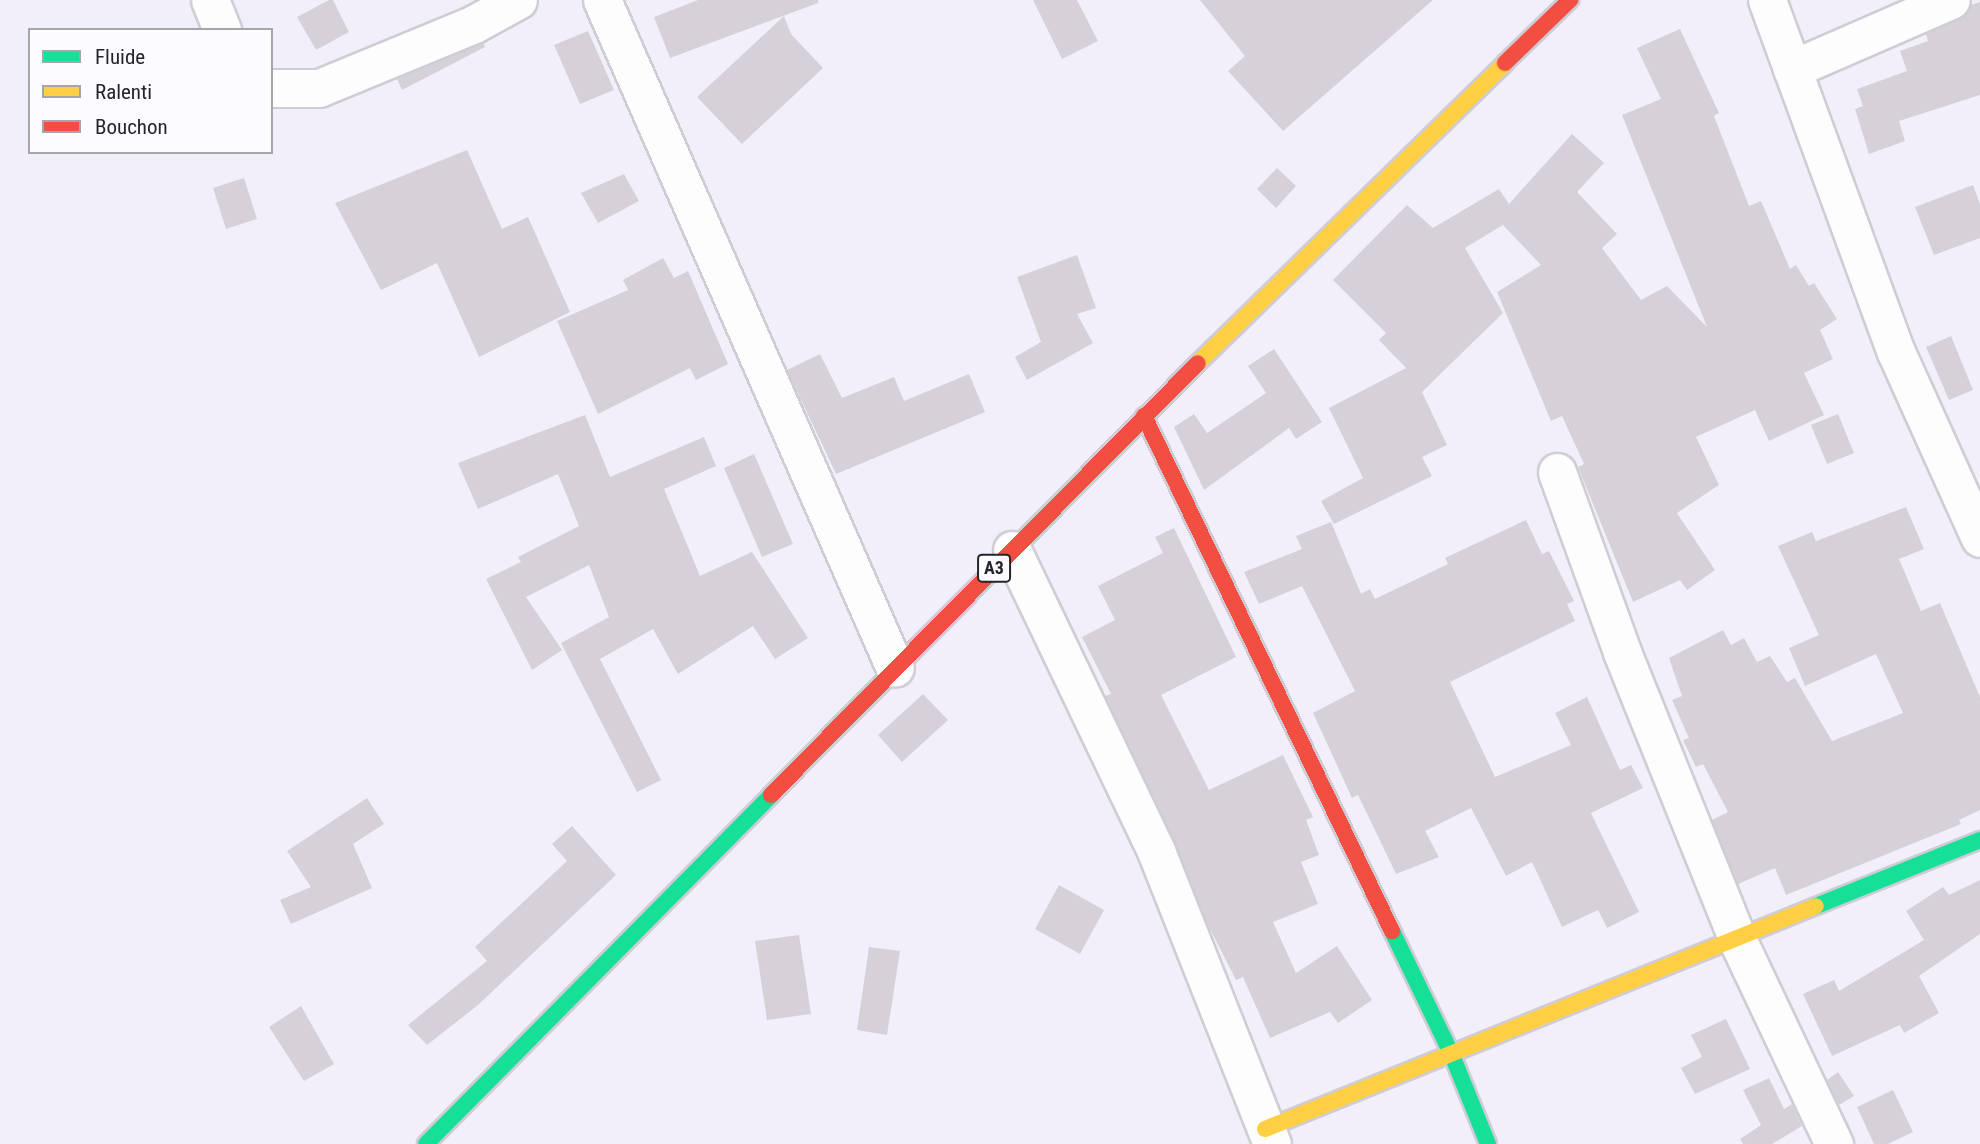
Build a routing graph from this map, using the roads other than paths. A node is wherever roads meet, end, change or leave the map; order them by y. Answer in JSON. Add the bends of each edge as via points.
{"nodes":[{"id":1,"x":210,"y":0,"type":"edge"},
{"id":2,"x":518,"y":0,"type":"edge"},
{"id":3,"x":602,"y":0,"type":"edge"},
{"id":4,"x":1570,"y":0,"type":"edge"},
{"id":5,"x":1767,"y":0,"type":"edge"},
{"id":6,"x":1951,"y":0,"type":"edge"},
{"id":7,"x":221,"y":28,"type":"edge"},
{"id":8,"x":1792,"y":69,"type":"junction"},
{"id":9,"x":273,"y":88,"type":"edge"},
{"id":10,"x":1143,"y":416,"type":"junction"},
{"id":11,"x":1557,"y":472,"type":"dead end"},
{"id":12,"x":1980,"y":538,"type":"edge"},
{"id":13,"x":1012,"y":550,"type":"junction"},
{"id":14,"x":895,"y":668,"type":"junction"},
{"id":15,"x":1980,"y":840,"type":"edge"},
{"id":16,"x":1738,"y":941,"type":"junction"},
{"id":17,"x":1452,"y":1055,"type":"junction"},
{"id":18,"x":1269,"y":1137,"type":"edge"},
{"id":19,"x":426,"y":1144,"type":"edge"},
{"id":20,"x":1488,"y":1144,"type":"edge"},
{"id":21,"x":1834,"y":1144,"type":"edge"}],
"edges":[{"from":1,"to":7,"type":"street"},
{"from":2,"to":9,"type":"street","via":[[474,24],[319,88]]},
{"from":3,"to":14,"type":"street"},
{"from":4,"to":10,"type":"main road","number":"A3"},
{"from":5,"to":8,"type":"street"},
{"from":6,"to":8,"type":"street"},
{"from":8,"to":12,"type":"street","via":[[1896,352]]},
{"from":10,"to":13,"type":"main road","number":"A3"},
{"from":10,"to":17,"type":"main road"},
{"from":11,"to":16,"type":"street","via":[[1622,652]]},
{"from":13,"to":14,"type":"main road","number":"A3"},
{"from":13,"to":18,"type":"street","via":[[1156,851]]},
{"from":14,"to":19,"type":"main road","number":"A3"},
{"from":15,"to":16,"type":"main road"},
{"from":16,"to":17,"type":"main road"},
{"from":16,"to":21,"type":"street"},
{"from":17,"to":18,"type":"main road"},
{"from":17,"to":20,"type":"main road"}]}
